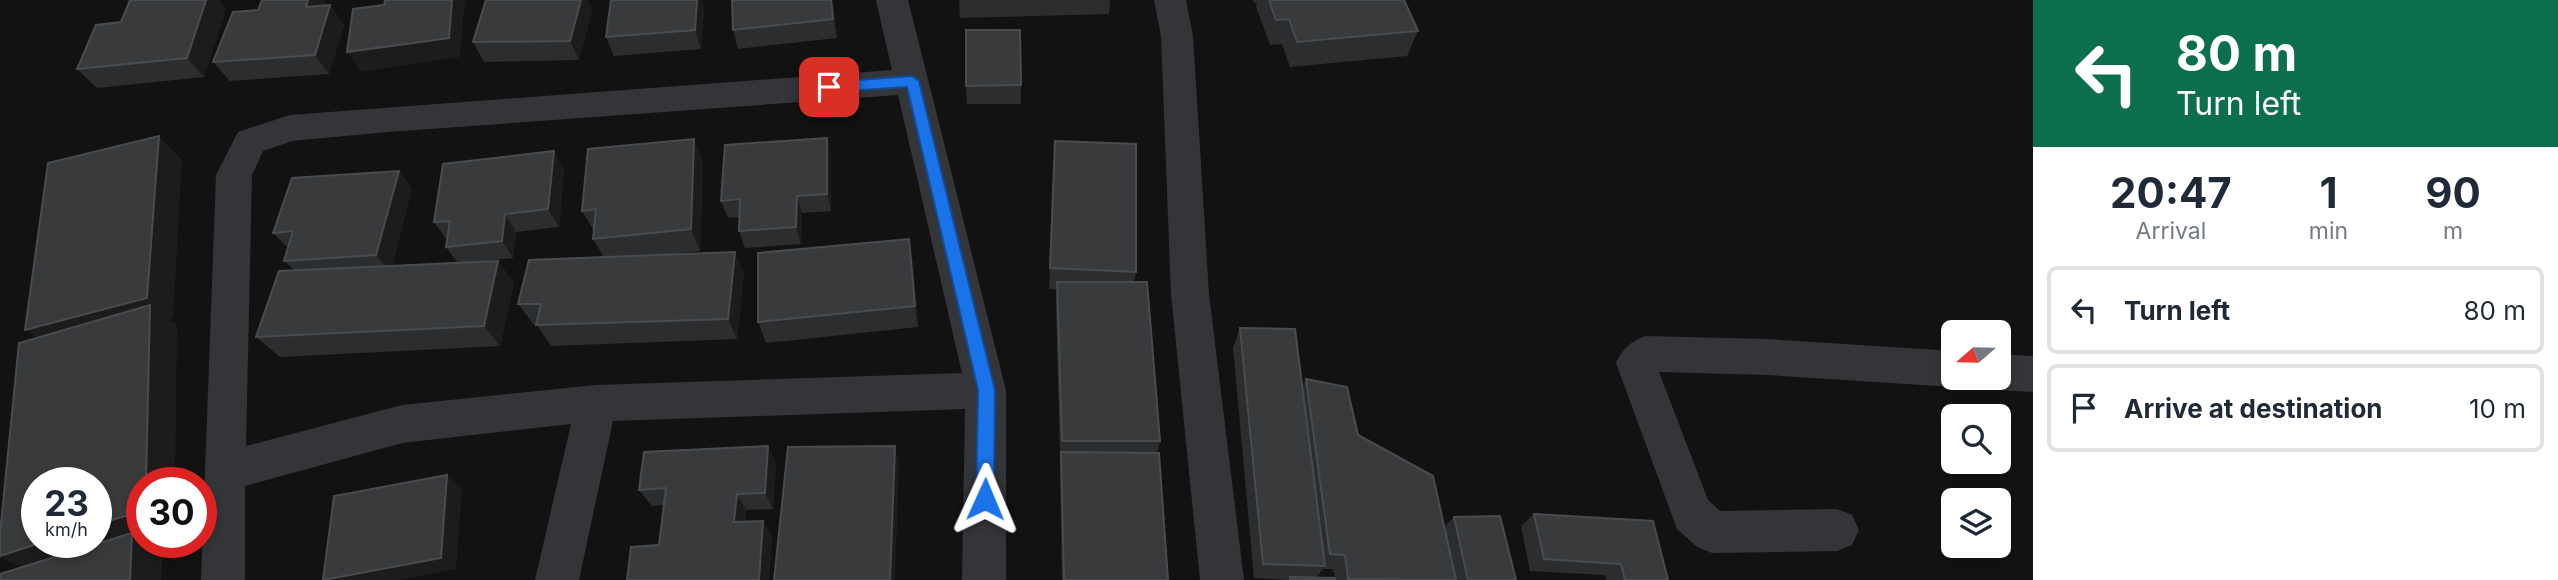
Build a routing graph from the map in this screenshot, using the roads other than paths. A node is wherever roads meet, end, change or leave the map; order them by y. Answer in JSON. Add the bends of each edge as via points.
{"nodes":[{"id":1,"x":892,"y":0,"type":"edge"},
{"id":2,"x":1170,"y":0,"type":"edge"},
{"id":3,"x":912,"y":81,"type":"junction"},
{"id":4,"x":1941,"y":368,"type":"edge"},
{"id":5,"x":2011,"y":373,"type":"edge"},
{"id":6,"x":2033,"y":374,"type":"edge"},
{"id":7,"x":986,"y":390,"type":"junction"},
{"id":8,"x":596,"y":403,"type":"junction"},
{"id":9,"x":224,"y":472,"type":"junction"},
{"id":10,"x":1837,"y":530,"type":"dead end"},
{"id":11,"x":223,"y":580,"type":"edge"},
{"id":12,"x":557,"y":580,"type":"edge"},
{"id":13,"x":984,"y":580,"type":"edge"},
{"id":14,"x":1222,"y":580,"type":"edge"}],
"edges":[{"from":1,"to":3,"type":"street"},
{"from":2,"to":14,"type":"street","via":[[1177,36],[1190,294]]},
{"from":3,"to":7,"type":"street"},
{"from":3,"to":9,"type":"street","via":[[290,128],[250,142],[234,175]]},
{"from":4,"to":10,"type":"street","via":[[1645,354],[1636,363],[1692,514],[1712,532]]},
{"from":5,"to":6,"type":"street"},
{"from":7,"to":8,"type":"street"},
{"from":7,"to":13,"type":"street"},
{"from":8,"to":9,"type":"street","via":[[402,424]]},
{"from":8,"to":12,"type":"street"},
{"from":9,"to":11,"type":"street"}]}
